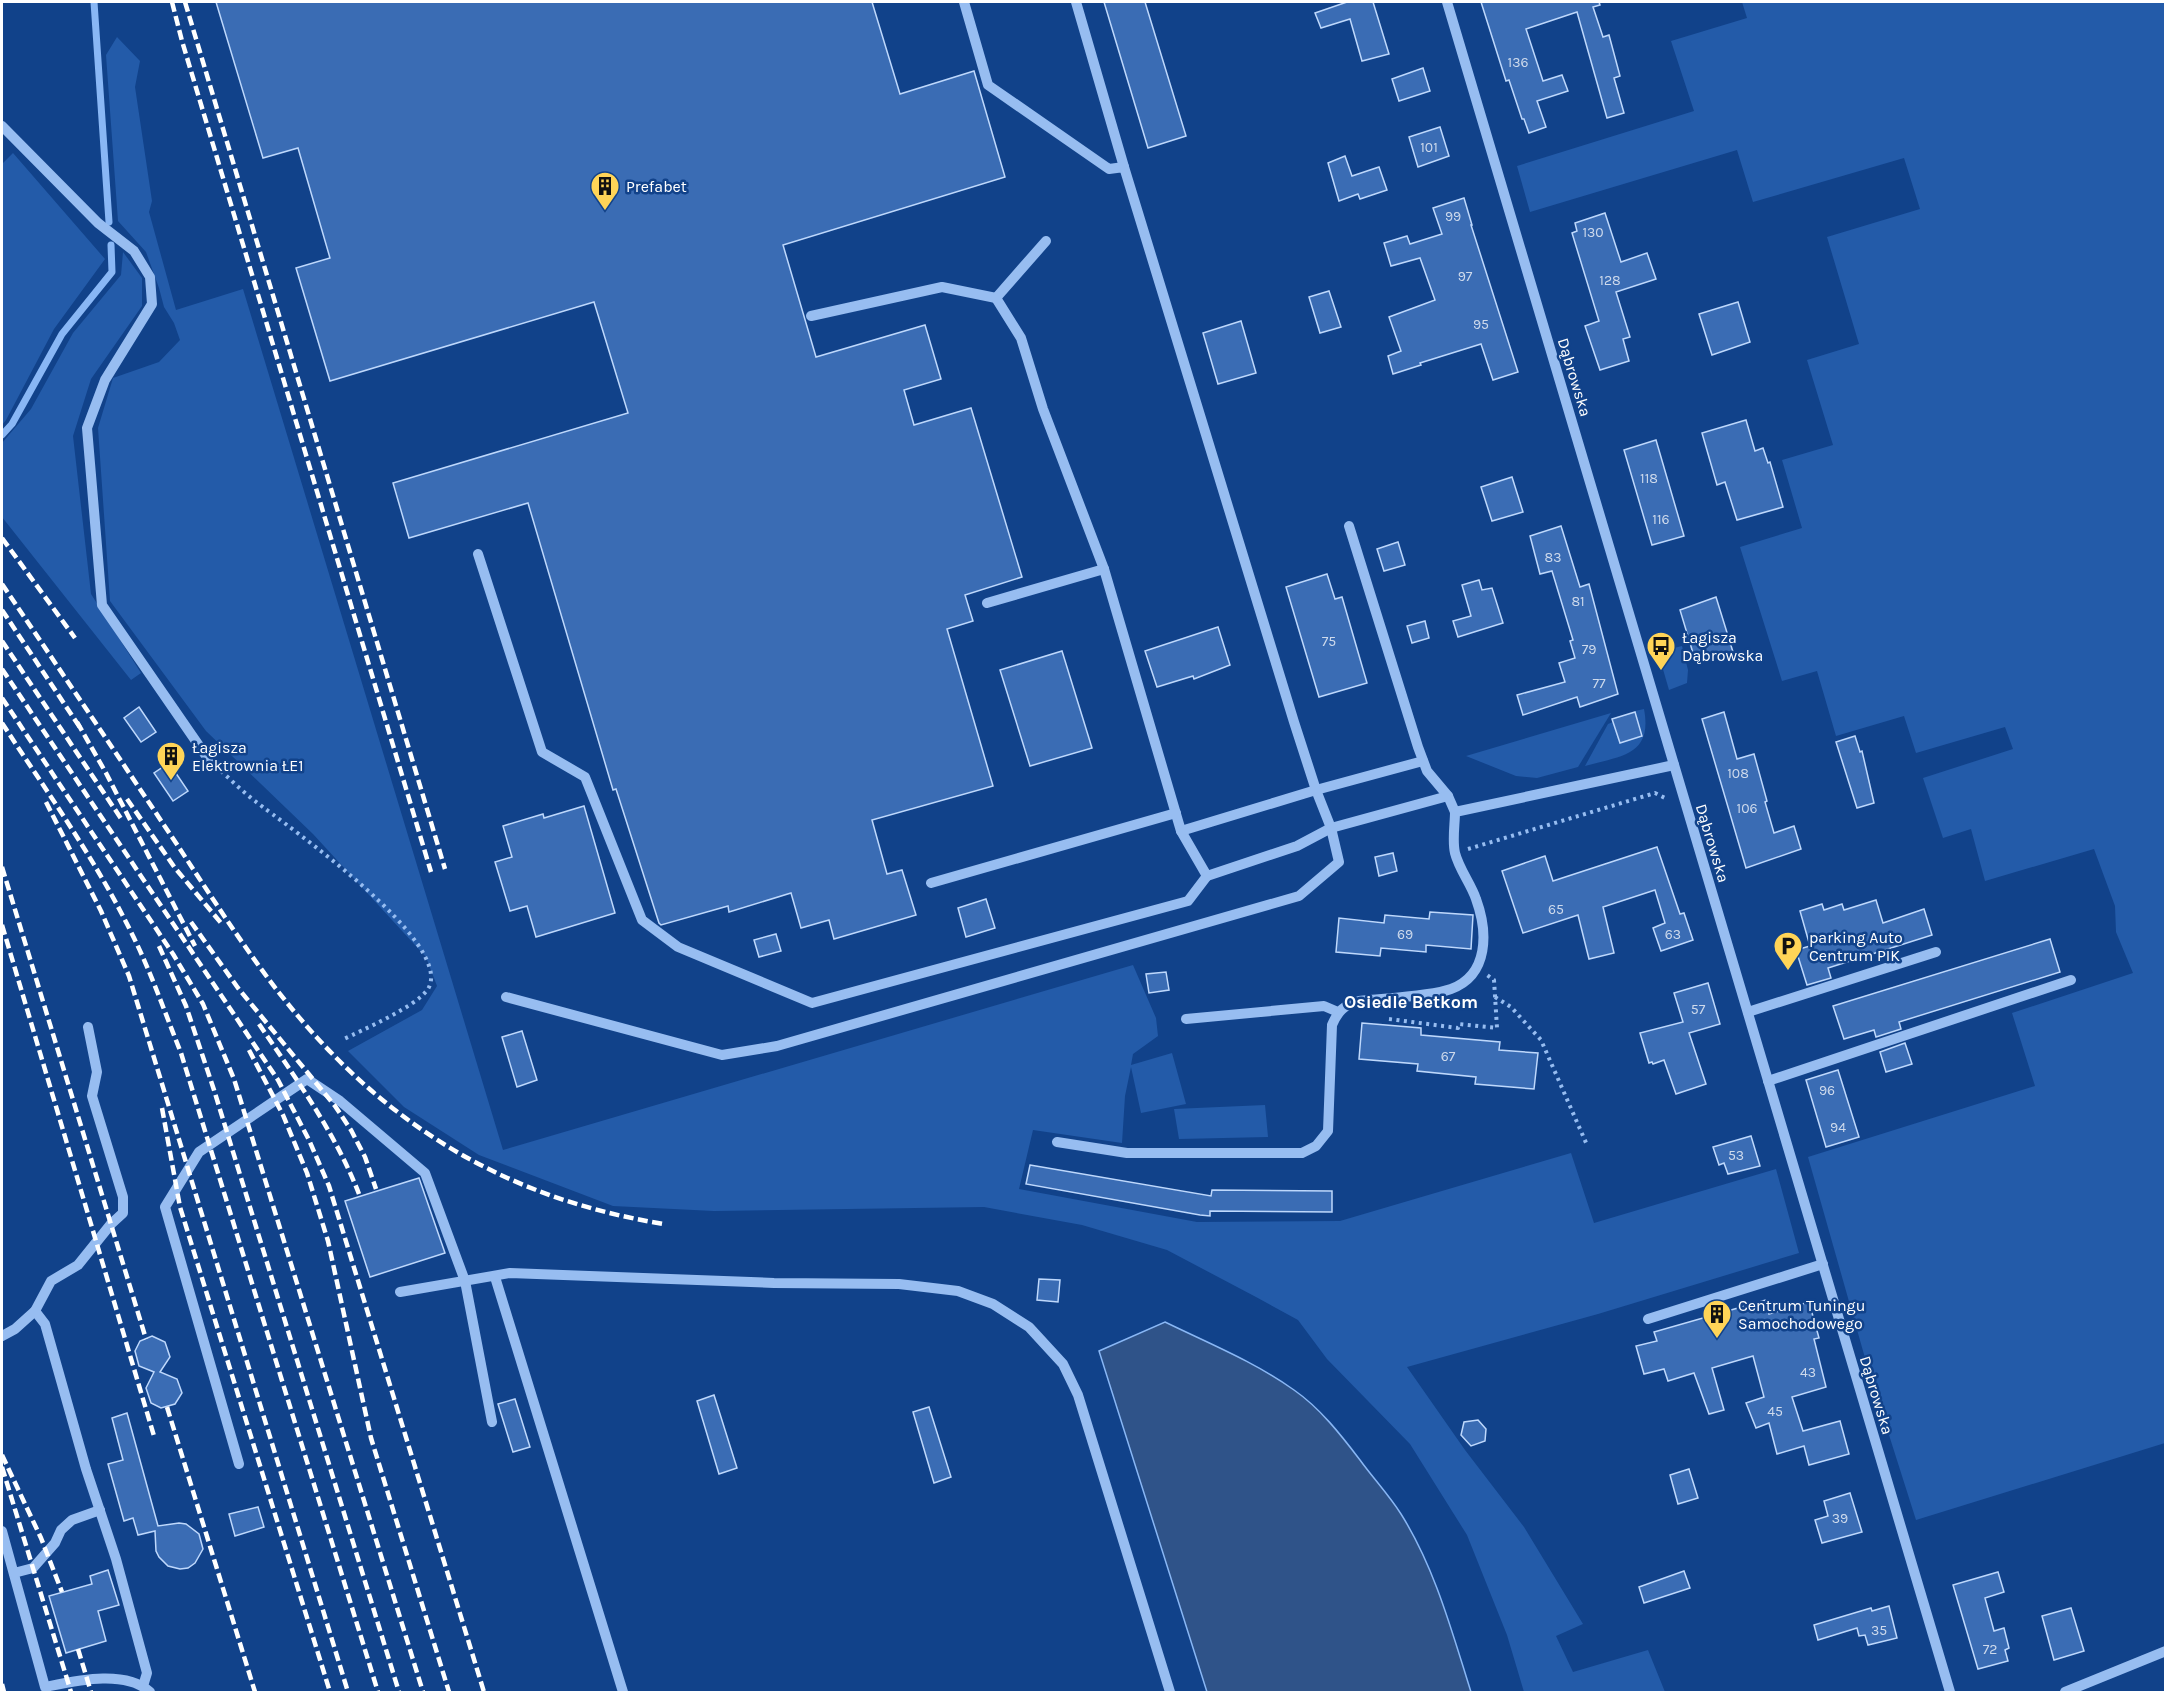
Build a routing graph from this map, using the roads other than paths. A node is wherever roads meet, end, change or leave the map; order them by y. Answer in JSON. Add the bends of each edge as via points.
{"nodes":[{"id":1,"x":964,"y":2,"type":"edge"},
{"id":2,"x":1076,"y":2,"type":"edge"},
{"id":3,"x":1447,"y":2,"type":"edge"},
{"id":4,"x":2,"y":126,"type":"edge"},
{"id":5,"x":1125,"y":167,"type":"junction"},
{"id":6,"x":1046,"y":241,"type":"dead end"},
{"id":7,"x":996,"y":298,"type":"junction"},
{"id":8,"x":811,"y":316,"type":"dead end"},
{"id":9,"x":1349,"y":526,"type":"dead end"},
{"id":10,"x":478,"y":554,"type":"dead end"},
{"id":11,"x":1104,"y":569,"type":"junction"},
{"id":12,"x":987,"y":603,"type":"dead end"},
{"id":13,"x":1423,"y":761,"type":"junction"},
{"id":14,"x":211,"y":763,"type":"road end"},
{"id":15,"x":1674,"y":765,"type":"junction"},
{"id":16,"x":1316,"y":790,"type":"junction"},
{"id":17,"x":1448,"y":796,"type":"junction"},
{"id":18,"x":1455,"y":812,"type":"junction"},
{"id":19,"x":1176,"y":813,"type":"junction"},
{"id":20,"x":1331,"y":828,"type":"junction"},
{"id":21,"x":1181,"y":831,"type":"junction"},
{"id":22,"x":1207,"y":876,"type":"junction"},
{"id":23,"x":931,"y":883,"type":"dead end"},
{"id":24,"x":1936,"y":952,"type":"dead end"},
{"id":25,"x":2071,"y":980,"type":"dead end"},
{"id":26,"x":506,"y":997,"type":"dead end"},
{"id":27,"x":1338,"y":1012,"type":"junction"},
{"id":28,"x":1748,"y":1012,"type":"junction"},
{"id":29,"x":1186,"y":1019,"type":"dead end"},
{"id":30,"x":88,"y":1027,"type":"dead end"},
{"id":31,"x":1768,"y":1081,"type":"junction"},
{"id":32,"x":1057,"y":1142,"type":"dead end"},
{"id":33,"x":1822,"y":1264,"type":"junction"},
{"id":34,"x":495,"y":1277,"type":"junction"},
{"id":35,"x":465,"y":1281,"type":"junction"},
{"id":36,"x":400,"y":1292,"type":"dead end"},
{"id":37,"x":36,"y":1311,"type":"junction"},
{"id":38,"x":1648,"y":1319,"type":"dead end"},
{"id":39,"x":2,"y":1336,"type":"edge"},
{"id":40,"x":492,"y":1422,"type":"dead end"},
{"id":41,"x":239,"y":1464,"type":"dead end"},
{"id":42,"x":100,"y":1510,"type":"junction"},
{"id":43,"x":2,"y":1531,"type":"edge"},
{"id":44,"x":14,"y":1573,"type":"junction"},
{"id":45,"x":2166,"y":1651,"type":"edge"},
{"id":46,"x":146,"y":1689,"type":"edge"},
{"id":47,"x":46,"y":1690,"type":"edge"},
{"id":48,"x":623,"y":1692,"type":"edge"},
{"id":49,"x":1170,"y":1692,"type":"edge"},
{"id":50,"x":1950,"y":1692,"type":"edge"},
{"id":51,"x":2065,"y":1692,"type":"edge"}],
"edges":[{"from":1,"to":5,"type":"street","via":[[988,85],[1109,169]]},
{"from":2,"to":5,"type":"street"},
{"from":3,"to":15,"type":"street","name":"Dąbrowska"},
{"from":4,"to":14,"type":"street","via":[[98,223],[134,251],[150,277],[152,304],[105,380],[87,428],[102,605]]},
{"from":5,"to":16,"type":"street"},
{"from":6,"to":7,"type":"street"},
{"from":7,"to":8,"type":"street","via":[[942,287]]},
{"from":7,"to":11,"type":"street","via":[[1022,338],[1043,409]]},
{"from":9,"to":13,"type":"street"},
{"from":10,"to":22,"type":"street","via":[[542,752],[585,777],[642,920],[678,947],[812,1004],[1188,901]]},
{"from":11,"to":12,"type":"street"},
{"from":11,"to":19,"type":"street"},
{"from":13,"to":16,"type":"street"},
{"from":13,"to":17,"type":"street"},
{"from":15,"to":18,"type":"street"},
{"from":15,"to":28,"type":"street","name":"Dąbrowska"},
{"from":16,"to":20,"type":"street"},
{"from":16,"to":21,"type":"street"},
{"from":17,"to":18,"type":"street"},
{"from":17,"to":20,"type":"street"},
{"from":18,"to":27,"type":"street","via":[[1455,853],[1484,925],[1484,949],[1477,967],[1451,989],[1359,1001]]},
{"from":19,"to":21,"type":"street"},
{"from":19,"to":23,"type":"street"},
{"from":20,"to":22,"type":"street","via":[[1297,846]]},
{"from":20,"to":26,"type":"street","via":[[1339,862],[1299,896],[777,1046],[722,1055]]},
{"from":21,"to":22,"type":"street"},
{"from":24,"to":28,"type":"street"},
{"from":25,"to":31,"type":"street"},
{"from":27,"to":29,"type":"street","via":[[1323,1006]]},
{"from":27,"to":32,"type":"street","via":[[1332,1025],[1328,1131],[1316,1146],[1302,1153],[1127,1153]]},
{"from":28,"to":31,"type":"street","name":"Dąbrowska"},
{"from":30,"to":37,"type":"street","via":[[97,1072],[93,1096],[123,1197],[123,1213],[78,1265],[51,1281]]},
{"from":31,"to":33,"type":"street","name":"Dąbrowska"},
{"from":33,"to":38,"type":"street"},
{"from":33,"to":50,"type":"street","name":"Dąbrowska"},
{"from":34,"to":35,"type":"street"},
{"from":34,"to":48,"type":"street"},
{"from":34,"to":49,"type":"street","via":[[510,1273],[899,1284],[958,1291],[993,1304],[1029,1326],[1063,1364],[1078,1395]]},
{"from":35,"to":36,"type":"street"},
{"from":35,"to":40,"type":"street"},
{"from":35,"to":41,"type":"street","via":[[425,1173],[308,1079],[200,1152],[165,1208]]},
{"from":37,"to":39,"type":"street"},
{"from":37,"to":42,"type":"street","via":[[45,1324]]},
{"from":42,"to":44,"type":"street","via":[[72,1520],[60,1530],[55,1543],[33,1568]]},
{"from":42,"to":46,"type":"street","via":[[147,1673]]},
{"from":43,"to":44,"type":"street"},
{"from":44,"to":47,"type":"street"},
{"from":45,"to":51,"type":"street"},
{"from":46,"to":47,"type":"street","via":[[125,1681],[87,1679]]}]}
